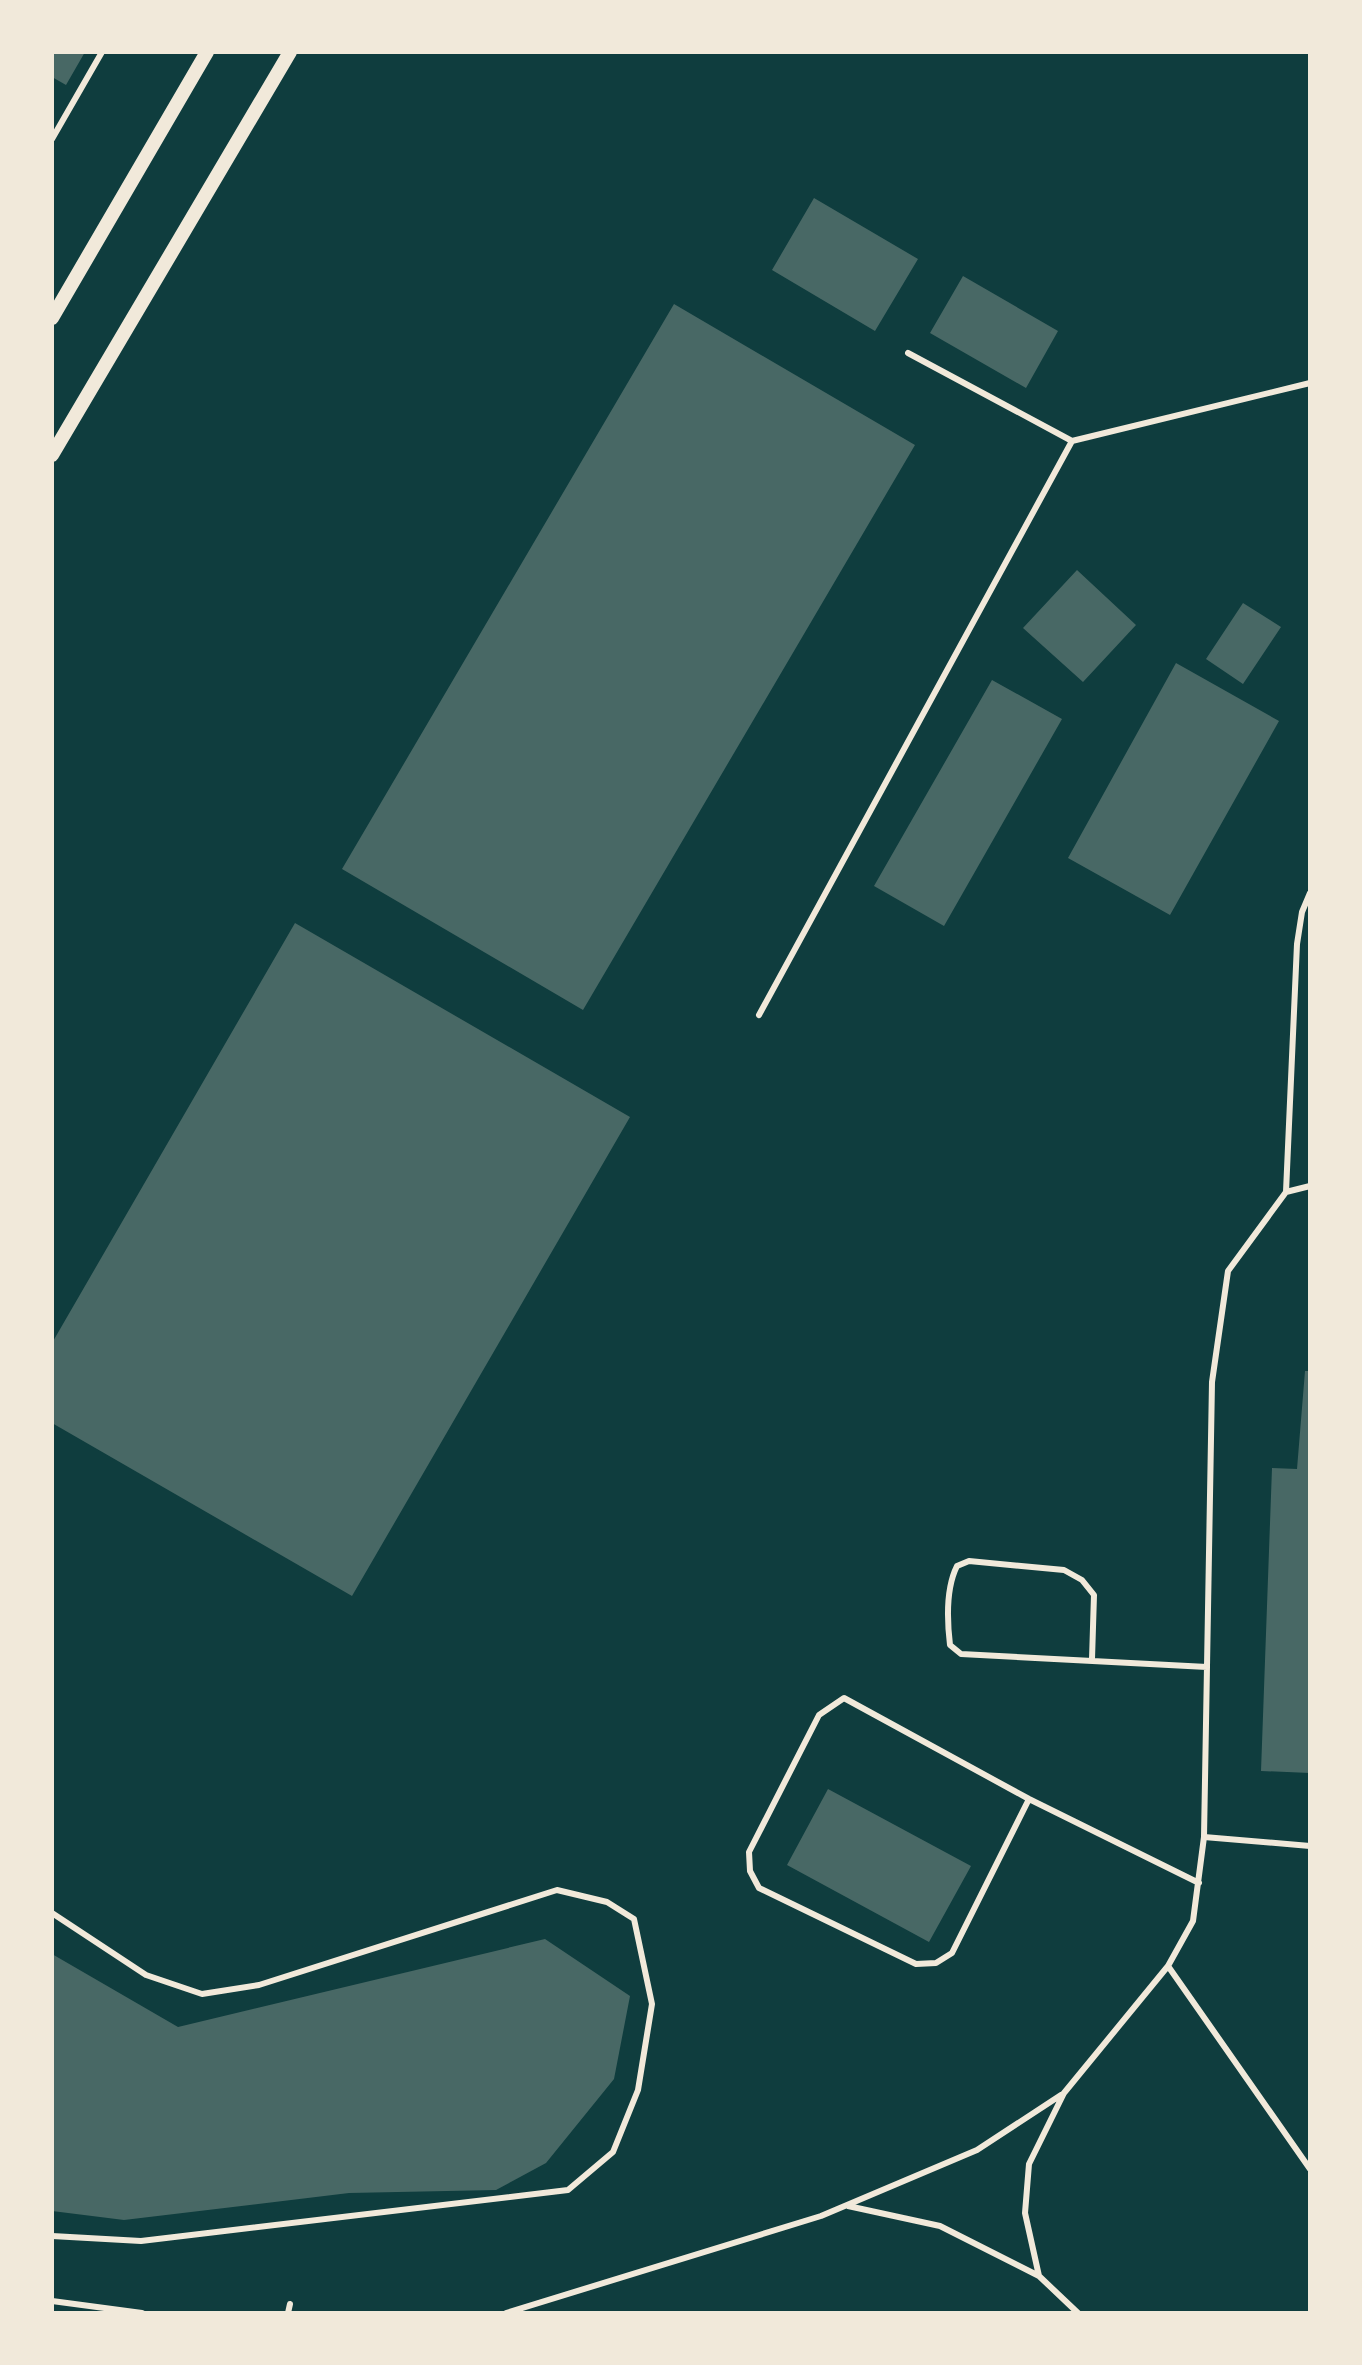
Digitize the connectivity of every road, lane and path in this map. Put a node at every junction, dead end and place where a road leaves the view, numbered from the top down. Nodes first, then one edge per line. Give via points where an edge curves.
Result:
1 (102, 52) edge
2 (207, 52) edge
3 (290, 52) edge
4 (52, 139) edge
5 (52, 318) edge
6 (908, 353) dead end
7 (1310, 383) edge
8 (1072, 441) junction
9 (52, 455) edge
10 (1310, 893) edge
11 (759, 1015) dead end
12 (1310, 1186) edge
13 (1286, 1192) junction
14 (1092, 1659) junction
15 (1207, 1667) junction
16 (1029, 1799) junction
17 (1204, 1837) junction
18 (1310, 1846) edge
19 (1199, 1883) junction
20 (52, 1913) edge
21 (1168, 1966) junction
22 (1064, 2093) junction
23 (1310, 2169) edge
24 (848, 2206) junction
25 (52, 2236) edge
26 (1039, 2276) junction
27 (52, 2301) edge
28 (290, 2304) dead end
29 (142, 2313) edge
30 (288, 2313) edge
31 (506, 2313) edge
32 (1078, 2313) edge

1 - 4 lane
2 - 5 street
3 - 9 street
6 - 8 lane
7 - 8 lane
8 - 11 lane
10 - 13 lane via 1297,944
12 - 13 lane
13 - 15 lane via 1228,1271 1212,1382
14 - 14 lane via 961,1654 950,1645 948,1629 957,1566 969,1561 1064,1570 1082,1580 1094,1595
14 - 15 lane
15 - 17 lane
16 - 16 lane via 952,1953 936,1963 916,1964 759,1888 750,1871 749,1852 819,1715 844,1698
16 - 19 lane
17 - 18 lane
17 - 19 lane
19 - 21 lane via 1193,1921
20 - 25 lane via 146,1975 202,1994 259,1985 557,1890 607,1902 634,1919 652,2004 638,2090 613,2152 568,2190 141,2241
21 - 22 lane
21 - 23 lane
22 - 24 lane via 977,2150
22 - 26 lane via 1029,2164 1025,2213
24 - 26 lane via 940,2226
24 - 31 lane
26 - 32 lane
27 - 29 lane
28 - 30 lane

